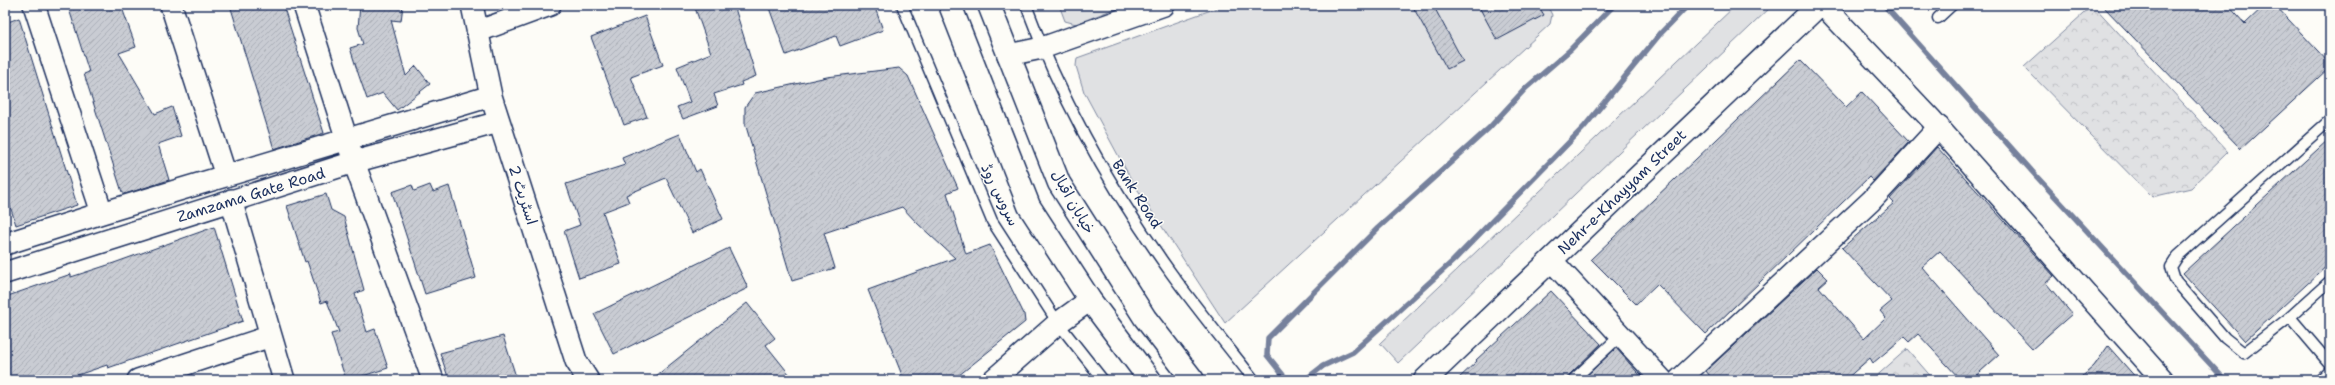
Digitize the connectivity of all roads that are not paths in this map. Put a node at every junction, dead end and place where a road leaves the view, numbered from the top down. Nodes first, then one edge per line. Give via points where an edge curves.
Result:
1 (34, 5) edge
2 (171, 5) edge
3 (304, 5) edge
4 (472, 5) edge
5 (550, 5) edge
6 (902, 5) edge
7 (950, 5) edge
8 (989, 5) edge
9 (1026, 5) edge
10 (1164, 5) edge
11 (1819, 5) edge
12 (1823, 5) edge
13 (1952, 5) edge
14 (1938, 18) dead end
15 (479, 31) junction
16 (1042, 48) junction
17 (1008, 55) junction
18 (491, 96) junction
19 (2330, 120) edge
20 (499, 122) junction
21 (1939, 127) junction
22 (348, 139) junction
23 (284, 158) junction
24 (354, 162) junction
25 (226, 176) junction
26 (291, 182) junction
27 (232, 200) junction
28 (102, 213) junction
29 (49, 230) junction
30 (5, 244) edge
31 (56, 258) junction
32 (1551, 260) junction
33 (5, 273) edge
34 (2330, 281) edge
35 (1090, 300) junction
36 (2290, 317) junction
37 (1058, 323) junction
38 (1621, 335) junction
39 (271, 336) junction
40 (2330, 364) edge
41 (2330, 370) edge
42 (138, 380) edge
43 (284, 380) edge
44 (433, 380) edge
45 (588, 380) edge
46 (993, 380) edge
47 (1103, 380) edge
48 (1150, 380) edge
49 (1193, 380) edge
50 (1254, 380) edge
51 (1425, 380) edge
52 (1573, 380) edge
53 (1662, 380) edge
54 (1679, 380) edge
55 (2163, 380) edge
56 (2320, 380) edge

1 - 28 street
2 - 25 street
3 - 22 street
4 - 15 street, اسٹریٹ 2
5 - 15 street
6 - 37 lane, سروس روڈ via 992,221
7 - 35 main road via 1029,206
8 - 17 main road, خیابان اقبال
9 - 16 lane, Bank Road
10 - 16 street
11 - 32 main road, Nehr-e-Khayyam Street
12 - 21 street
13 - 14 lane
15 - 18 street, اسٹریٹ 2
16 - 17 street
16 - 50 lane, Bank Road via 1098,162 1170,272
17 - 49 main road, خیابان اقبال via 1059,182 1145,318
18 - 20 street, اسٹریٹ 2
18 - 22 street, Zamzama Gate Road
19 - 36 lane via 2178,256 2171,267 2175,280 2226,338 2244,353
20 - 24 street, Zamzama Gate Road
20 - 45 street, اسٹریٹ 2 via 576,361
21 - 54 street via 1871,201
21 - 55 street
22 - 23 street, Zamzama Gate Road
22 - 24 street
23 - 25 street, Zamzama Gate Road
23 - 26 street
24 - 26 street, Zamzama Gate Road
24 - 44 street
25 - 28 street, Zamzama Gate Road
26 - 27 street, Zamzama Gate Road
27 - 31 street, Zamzama Gate Road
27 - 39 street
28 - 29 street, Zamzama Gate Road
29 - 30 street, Zamzama Gate Road
29 - 31 street
31 - 33 street, Zamzama Gate Road
32 - 38 street
32 - 51 main road, Nehr-e-Khayyam Street
34 - 36 lane
35 - 37 street
35 - 48 main road
36 - 40 lane
37 - 46 street
37 - 47 lane, سروس روڈ
38 - 52 lane
38 - 53 street
39 - 42 street
39 - 43 street
41 - 56 lane

